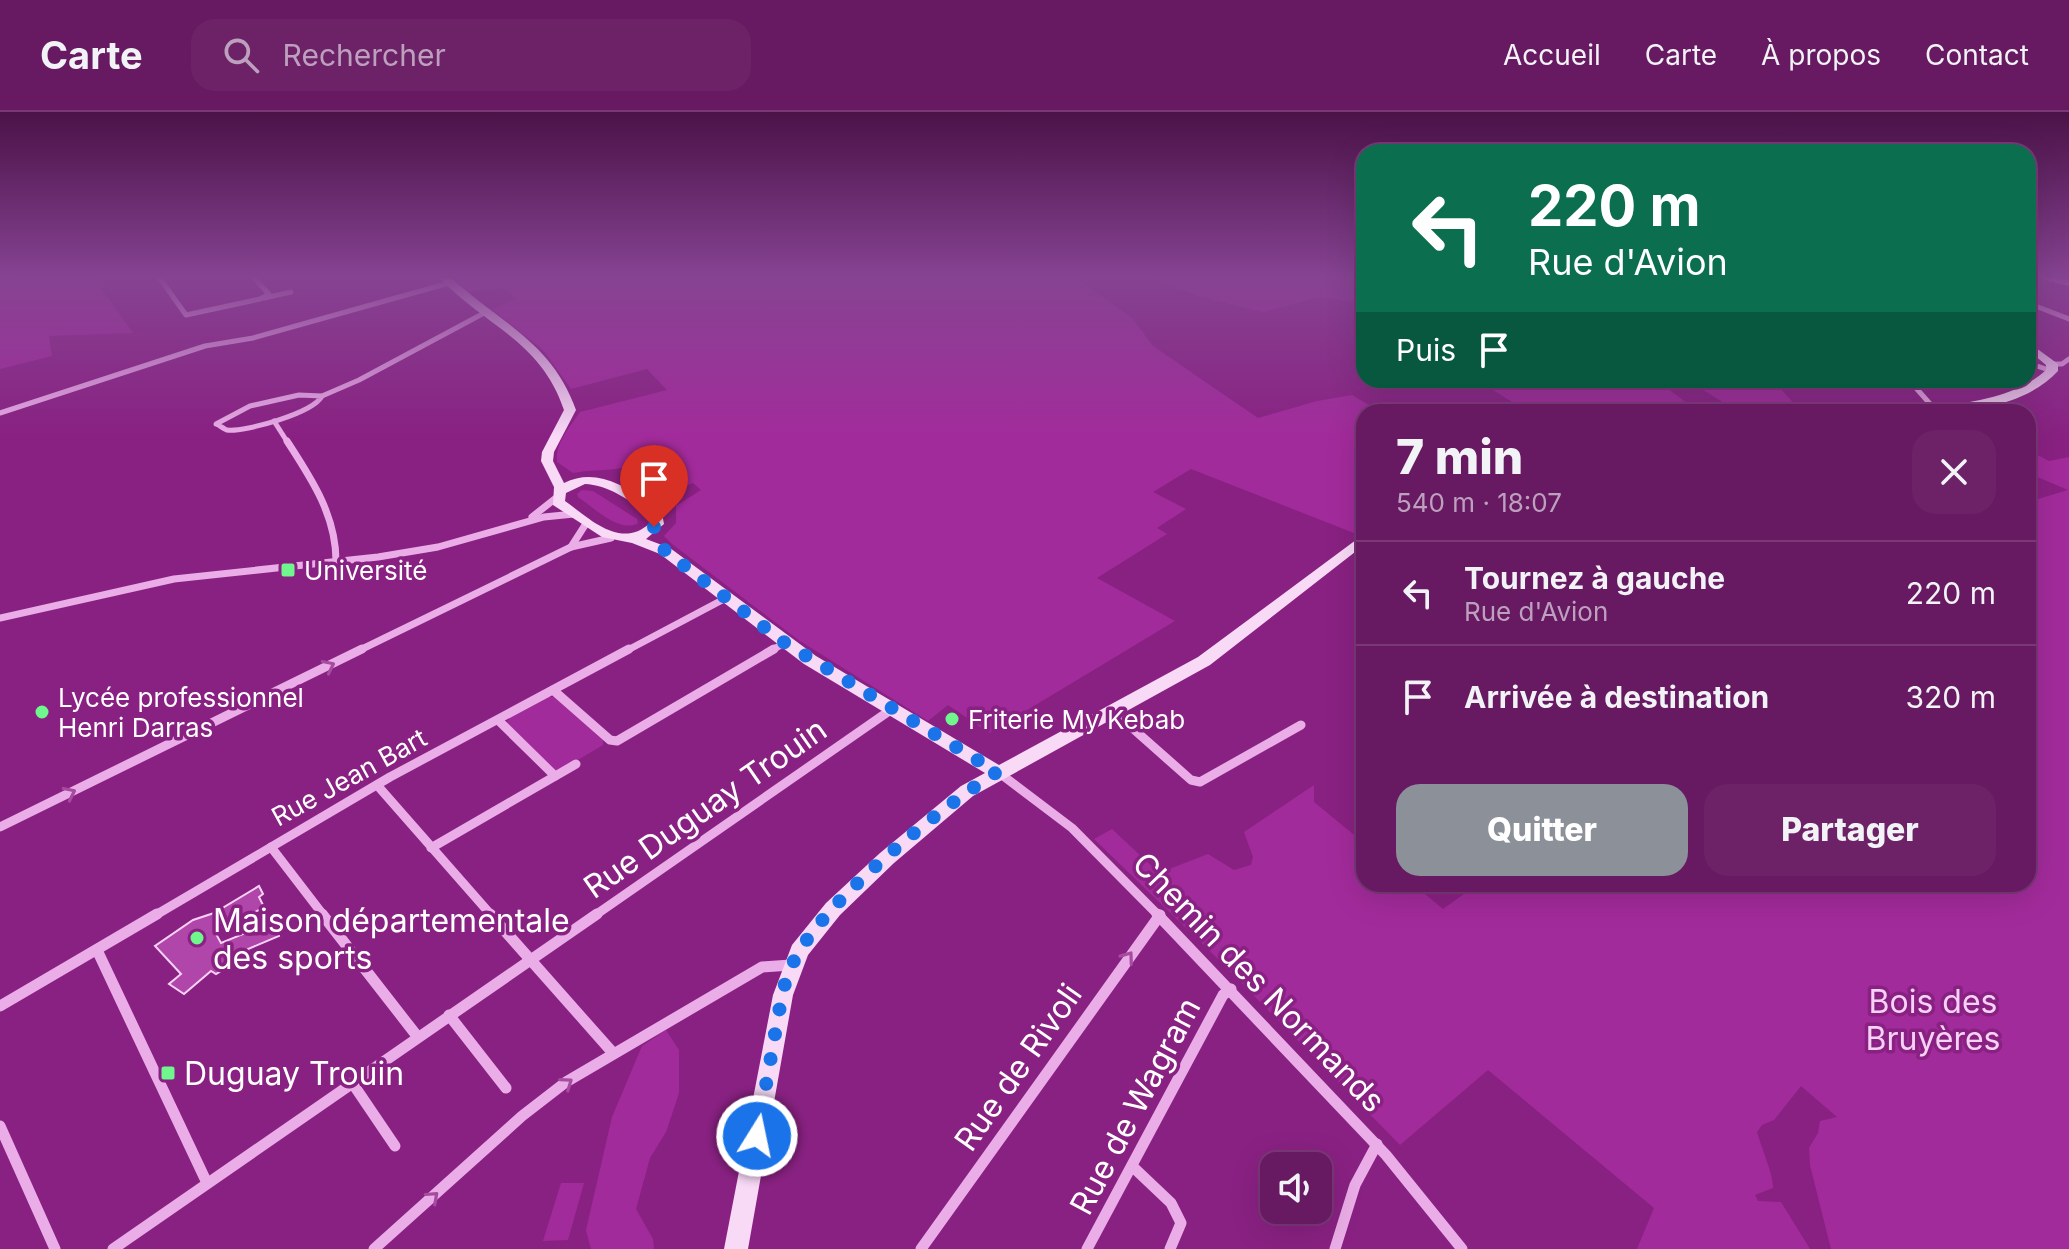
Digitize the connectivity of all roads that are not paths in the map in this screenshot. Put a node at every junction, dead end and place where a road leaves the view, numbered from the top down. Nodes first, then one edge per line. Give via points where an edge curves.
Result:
1 (280, 330) edge
2 (452, 330) edge
3 (512, 330) edge
4 (2036, 353) edge
5 (2069, 359) edge
6 (2036, 365) edge
7 (2052, 368) junction
8 (2066, 376) dead end
9 (2036, 380) edge
10 (1916, 388) edge
11 (2026, 388) edge
12 (322, 396) junction
13 (1930, 404) edge
14 (1967, 404) edge
15 (0, 413) edge
16 (274, 421) junction
17 (552, 468) junction
18 (586, 479) junction
19 (558, 495) junction
20 (581, 518) junction
21 (520, 523) junction
22 (654, 527) junction
23 (611, 538) junction
24 (631, 538) junction
25 (1356, 544) edge
26 (571, 547) junction
27 (665, 551) junction
28 (336, 561) junction
29 (726, 598) junction
30 (0, 618) edge
31 (785, 643) junction
32 (553, 690) junction
33 (892, 709) junction
34 (1117, 710) junction
35 (498, 720) junction
36 (1301, 725) dead end
37 (576, 764) dead end
38 (997, 772) junction
39 (555, 776) junction
40 (377, 785) junction
41 (0, 827) edge
42 (271, 847) junction
43 (431, 848) junction
44 (1160, 915) junction
45 (97, 950) junction
46 (532, 960) junction
47 (791, 965) junction
48 (1231, 989) junction
49 (0, 1006) edge
50 (449, 1015) junction
51 (417, 1036) junction
52 (613, 1053) junction
53 (353, 1084) junction
54 (506, 1088) dead end
55 (0, 1126) edge
56 (1377, 1144) junction
57 (395, 1146) dead end
58 (1132, 1166) junction
59 (207, 1183) junction
60 (55, 1249) edge
61 (113, 1249) edge
62 (374, 1249) edge
63 (736, 1249) edge
64 (921, 1249) edge
65 (1087, 1249) edge
66 (1170, 1249) edge
67 (1335, 1249) edge
68 (1462, 1249) edge

1 - 15 street via 205,346
2 - 12 street
3 - 17 street via 559,382 569,403 569,416 548,452
4 - 7 street
5 - 7 street
6 - 7 street
7 - 8 street
7 - 9 street
10 - 13 street
11 - 14 street
12 - 16 street via 310,409
12 - 16 street via 301,394 233,412 216,424 227,430
16 - 28 street via 323,502 335,537
17 - 18 street
17 - 19 street
18 - 19 street
18 - 22 street via 604,480 654,511
19 - 20 street
19 - 21 street
20 - 21 street via 552,515
20 - 23 street
20 - 26 street
21 - 28 street via 438,547
22 - 24 street
22 - 27 street
23 - 24 street
23 - 26 street
24 - 27 street
25 - 34 street via 1204,661
41 -> 26 street
27 - 29 street
28 - 30 street via 174,579
29 - 31 street
29 - 32 street, Rue Jean Bart
31 - 32 street via 617,741
31 - 33 street
32 - 35 street, Rue Jean Bart
33 - 38 street
33 - 46 street, Rue Duguay Trouin
34 - 36 street via 1191,780 1200,782
34 - 38 street
35 - 39 street
35 - 40 street, Rue Jean Bart
37 - 39 street
38 - 44 street, Chemin des Normands via 1072,828
38 - 47 street via 887,858 833,909
39 - 43 street
40 - 42 street, Rue Jean Bart
40 - 43 street
42 - 45 street, Rue Jean Bart
42 - 51 street
43 - 46 street
44 - 48 street, Chemin des Normands
64 -> 44 street, Rue de Rivoli
45 - 49 street, Rue Jean Bart
45 - 59 street
46 - 50 street, Rue Duguay Trouin
46 - 52 street
47 - 52 street via 762,967
47 - 63 street
48 - 56 street, Chemin des Normands
48 - 58 street, Rue de Wagram via 1223,995
50 - 51 street, Rue Duguay Trouin
50 - 54 street
51 - 53 street, Rue Duguay Trouin
62 -> 52 street via 522,1116
53 - 57 street
53 - 59 street, Rue Duguay Trouin
55 - 60 street
56 - 67 street via 1355,1185
56 - 68 street, Chemin des Normands
58 - 65 street, Rue de Wagram
58 - 66 street via 1171,1203 1181,1223
59 - 61 street, Rue Duguay Trouin

